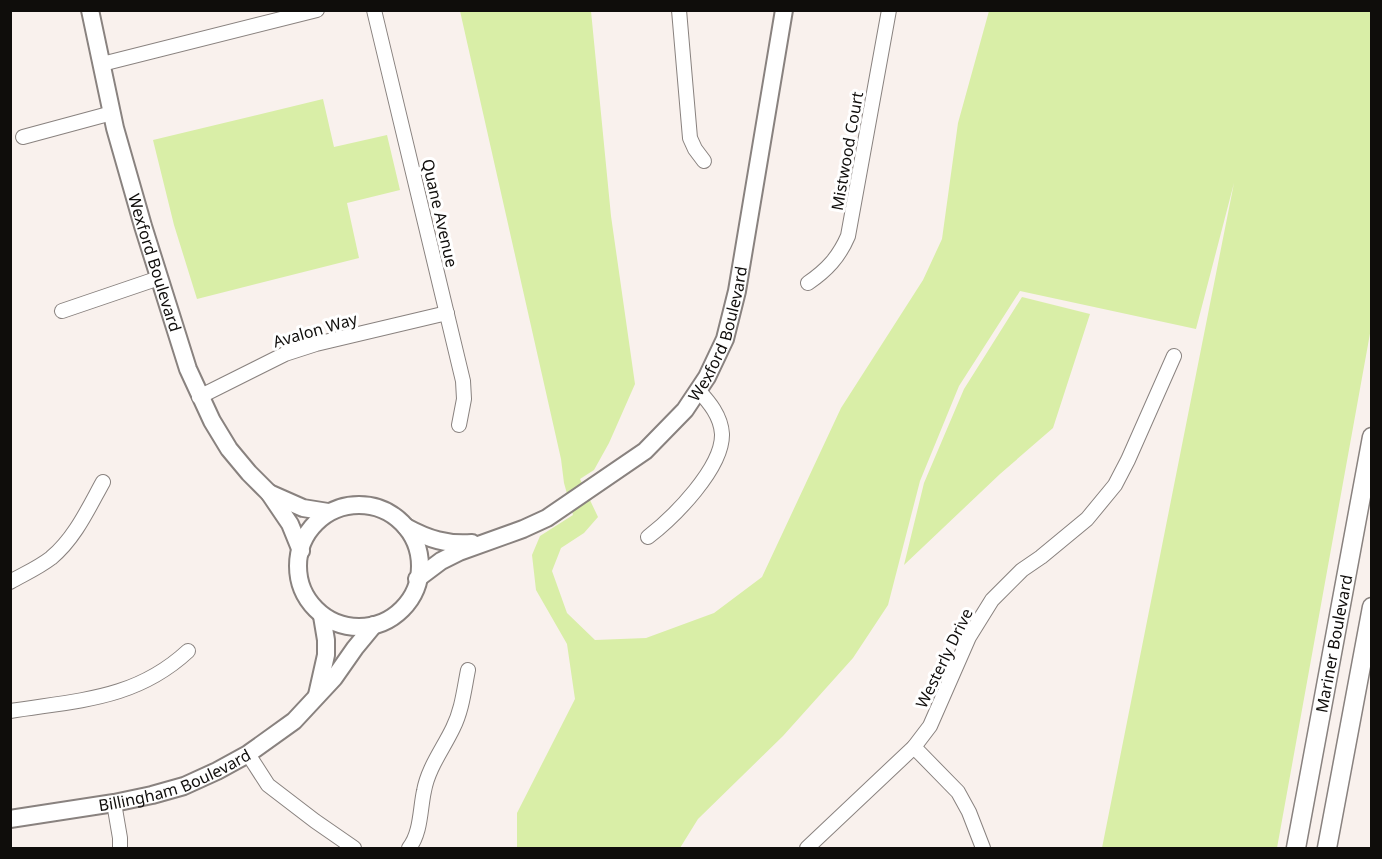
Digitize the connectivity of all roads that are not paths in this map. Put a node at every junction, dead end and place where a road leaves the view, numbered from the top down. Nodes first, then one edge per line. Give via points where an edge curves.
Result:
1 (90, 10) edge
2 (317, 10) edge
3 (374, 10) edge
4 (679, 10) edge
5 (783, 10) edge
6 (889, 10) edge
7 (102, 64) junction
8 (112, 113) junction
9 (22, 137) dead end
10 (704, 161) dead end
11 (159, 278) junction
12 (808, 283) dead end
13 (62, 311) dead end
14 (447, 313) junction
15 (1174, 356) dead end
16 (698, 390) junction
17 (199, 397) junction
18 (459, 425) dead end
19 (1371, 437) edge
20 (103, 482) dead end
21 (268, 493) junction
22 (328, 512) junction
23 (406, 527) junction
24 (648, 537) dead end
25 (482, 542) junction
26 (301, 551) junction
27 (417, 579) junction
28 (10, 582) edge
29 (1371, 607) edge
30 (322, 616) junction
31 (374, 625) junction
32 (188, 651) dead end
33 (468, 670) dead end
34 (317, 696) junction
35 (10, 711) edge
36 (914, 747) junction
37 (248, 754) junction
38 (114, 803) junction
39 (10, 819) edge
40 (120, 849) edge
41 (354, 849) edge
42 (409, 849) edge
43 (807, 849) edge
44 (983, 849) edge
45 (1296, 849) edge
46 (1327, 849) edge

1 - 7 street, Wexford Boulevard
2 - 7 street
3 - 14 street, Quane Avenue
4 - 10 street via 690,138
5 - 16 street, Wexford Boulevard via 737,291 725,339
6 - 12 street, Mistwood Court via 848,236 832,264
7 - 8 street, Wexford Boulevard
8 - 9 street
8 - 11 street, Wexford Boulevard
11 - 13 street
11 - 17 street, Wexford Boulevard
14 - 17 street, Avalon Way via 305,347
14 - 18 street, Quane Avenue via 463,381
15 - 36 street, Westerly Drive via 1114,485 1087,519 1022,570 992,600 965,645 930,726
16 - 24 street via 712,405 718,419 722,432 720,448 684,506
16 - 25 street, Wexford Boulevard via 685,410 645,451 547,518
17 - 21 street, Wexford Boulevard via 229,449
19 - 45 main road, Mariner Boulevard
20 - 28 street via 65,544 43,563
21 - 22 street, Wexford Boulevard via 303,508
21 - 26 street, Wexford Boulevard via 290,524
22 - 23 street via 351,504 375,506
22 - 26 street via 311,528
23 - 25 street, Wexford Boulevard via 437,541
23 - 27 street via 418,553
25 - 27 street, Wexford Boulevard via 441,561
26 - 30 street via 302,586
27 - 31 street via 405,604
29 - 46 main road, Mariner Boulevard
30 - 31 street via 347,626
30 - 34 street via 326,655
31 - 34 street, Billingham Boulevard
32 - 35 street via 171,667 132,688
33 - 42 street via 461,707 424,788 417,830
34 - 37 street, Billingham Boulevard via 294,720
36 - 43 street, Westerly Drive
36 - 44 street via 958,792
37 - 38 street, Billingham Boulevard via 184,786
37 - 41 street via 268,785
38 - 39 street, Billingham Boulevard
38 - 40 street

